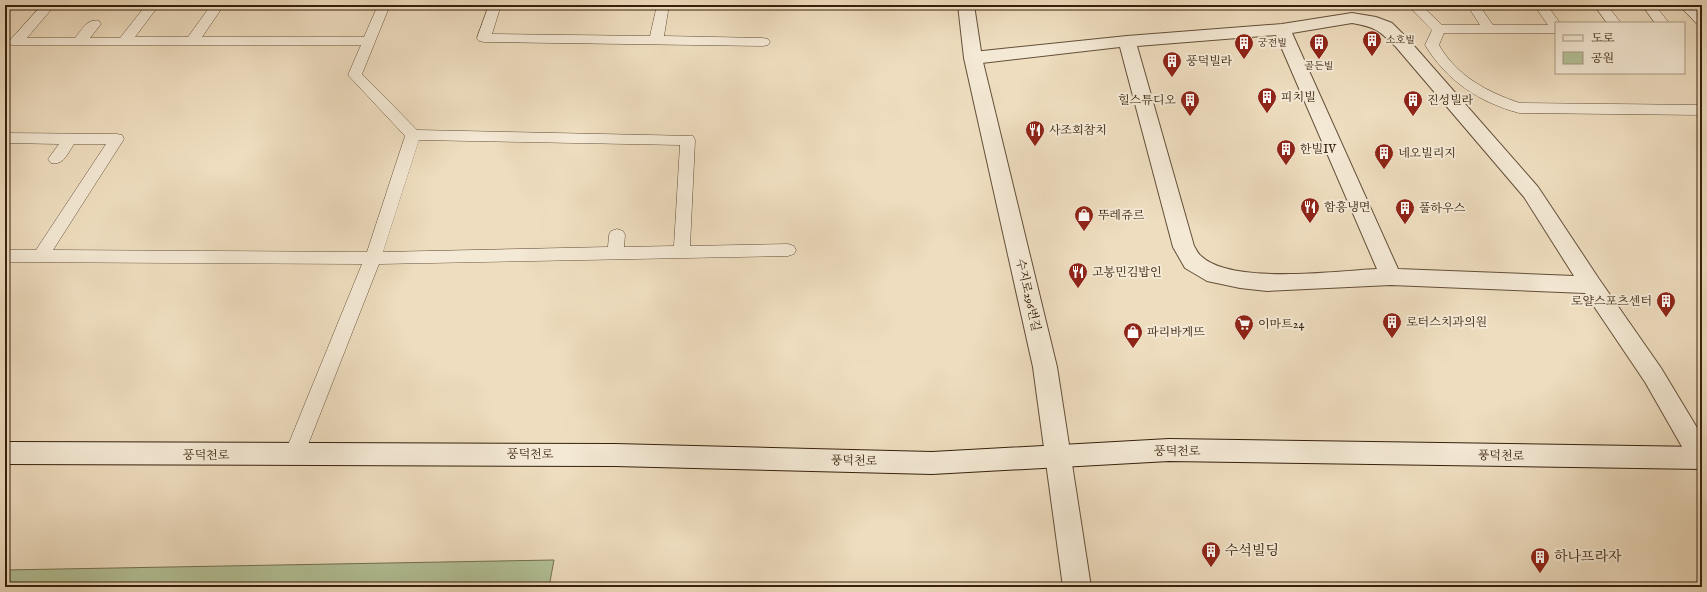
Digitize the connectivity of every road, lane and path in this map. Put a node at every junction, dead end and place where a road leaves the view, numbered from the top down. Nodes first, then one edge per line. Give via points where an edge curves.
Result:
1 (49, 5) edge
2 (153, 5) edge
3 (218, 5) edge
4 (384, 5) edge
5 (495, 5) edge
6 (663, 5) edge
7 (966, 5) edge
8 (1414, 5) edge
9 (1473, 5) edge
10 (1540, 5) edge
11 (1600, 5) edge
12 (1648, 5) edge
13 (1684, 5) edge
14 (1702, 21) edge
15 (1613, 22) edge
16 (1661, 22) edge
17 (94, 24) dead end
18 (1555, 27) edge
19 (1555, 28) edge
20 (1282, 29) junction
21 (1439, 29) junction
22 (1490, 30) junction
23 (656, 41) junction
24 (1127, 41) junction
25 (79, 42) junction
26 (124, 42) junction
27 (192, 42) junction
28 (368, 42) junction
29 (763, 42) dead end
30 (973, 58) junction
31 (1702, 110) edge
32 (413, 135) junction
33 (5, 138) edge
34 (70, 139) junction
35 (56, 159) dead end
36 (617, 235) dead end
37 (788, 250) dead end
38 (682, 251) junction
39 (616, 252) junction
40 (5, 256) edge
41 (41, 256) junction
42 (373, 258) junction
43 (1391, 277) junction
44 (1591, 285) junction
45 (5, 453) edge
46 (294, 455) junction
47 (1059, 457) junction
48 (1702, 458) edge
49 (1077, 587) edge

1 - 25 lane via 16,42
2 - 26 lane
3 - 27 lane
4 - 28 lane
5 - 23 lane via 484,38
6 - 23 lane
7 - 30 street, 수지로296번길
8 - 21 lane
9 - 22 lane
10 - 18 lane
11 - 15 lane
12 - 16 lane
13 - 14 lane
17 - 25 lane
19 - 22 lane
20 - 24 street
20 - 43 street
20 - 44 street via 1352,18 1386,27 1531,192
21 - 22 lane
21 - 31 lane via 1432,45 1442,60 1467,85 1493,100 1518,108
23 - 29 lane
24 - 30 street
24 - 43 street via 1184,247 1193,262 1215,275 1267,283
25 - 26 lane
26 - 27 lane
27 - 28 lane
28 - 32 lane via 355,75
30 - 47 street, 수지로296번길 via 1045,367
32 - 38 lane via 688,140
32 - 42 lane
33 - 34 lane
34 - 35 lane
34 - 41 lane via 118,139
36 - 39 lane
37 - 38 lane
38 - 39 lane
39 - 42 lane
40 - 41 lane
41 - 42 lane
42 - 46 lane
43 - 44 street
44 - 48 street via 1653,375
45 - 46 street, 풍덕천로
46 - 47 street, 풍덕천로 via 614,454 932,463
47 - 48 street, 풍덕천로 via 1169,450
47 - 49 street, 수지로296번길

